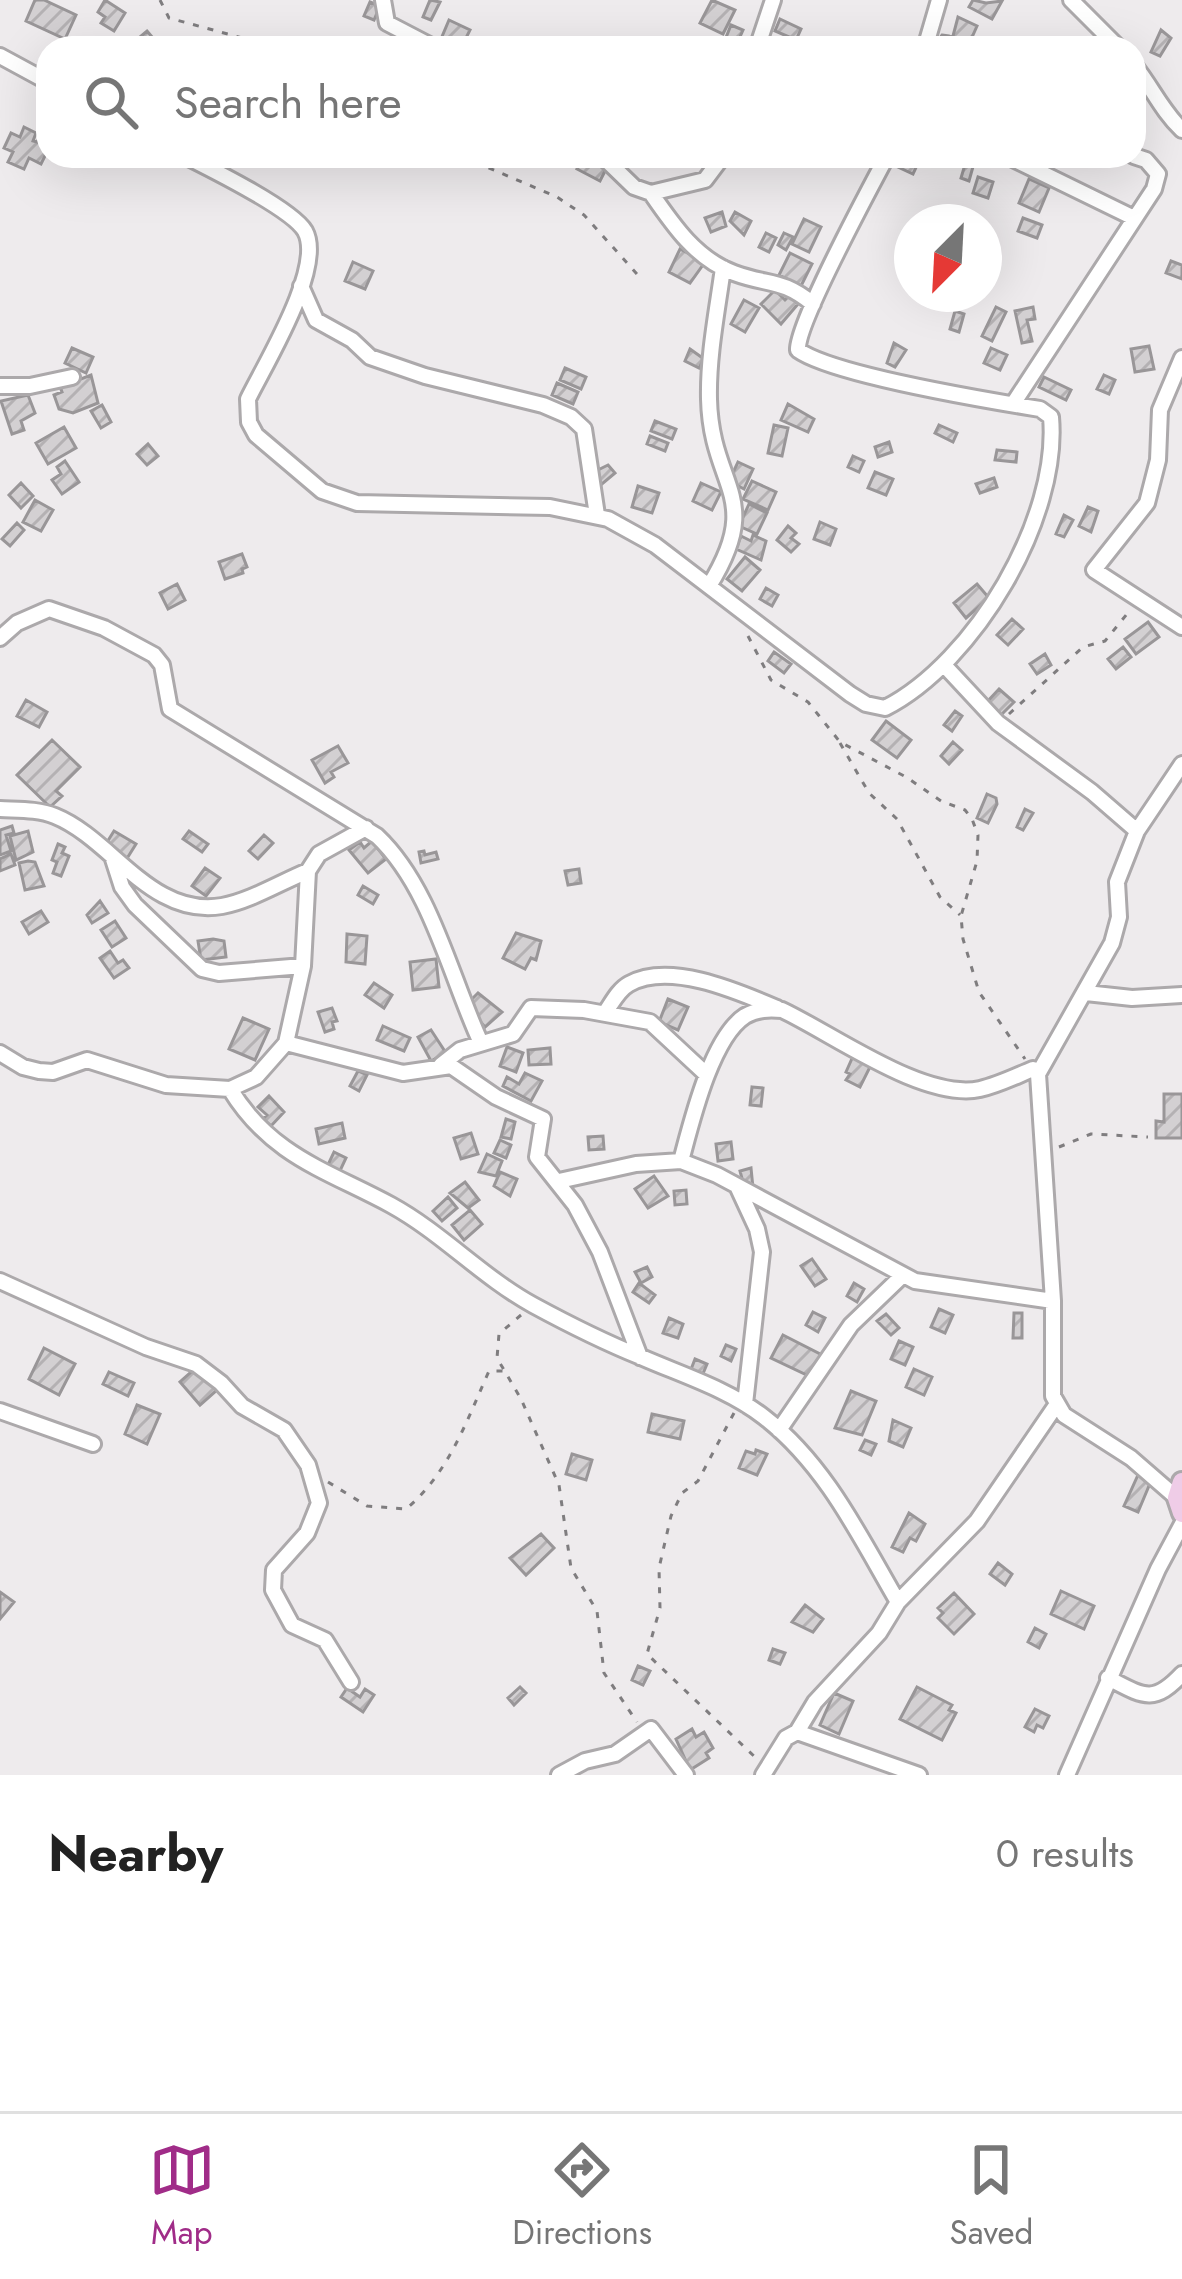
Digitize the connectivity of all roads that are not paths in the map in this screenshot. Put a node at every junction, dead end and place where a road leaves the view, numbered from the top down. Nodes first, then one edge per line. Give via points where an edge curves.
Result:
1 (383, 0) edge
2 (772, 0) edge
3 (939, 0) edge
4 (1072, 0) edge
5 (409, 36) edge
6 (761, 36) edge
7 (930, 36) edge
8 (1107, 36) edge
9 (0, 56) edge
10 (36, 76) edge
11 (1146, 80) edge
12 (1182, 130) edge
13 (1146, 160) edge
14 (205, 168) edge
15 (614, 168) edge
16 (714, 168) edge
17 (880, 168) edge
18 (1032, 168) edge
19 (651, 194) junction
20 (1134, 218) junction
21 (723, 268) junction
22 (301, 286) junction
23 (813, 304) junction
24 (1182, 358) edge
25 (72, 377) dead end
26 (0, 386) edge
27 (1013, 404) junction
28 (597, 515) junction
29 (709, 586) junction
30 (1182, 627) edge
31 (0, 638) edge
32 (944, 664) junction
33 (1182, 764) edge
34 (0, 809) edge
35 (366, 828) junction
36 (1137, 831) junction
37 (113, 859) junction
38 (308, 871) junction
39 (302, 966) junction
40 (1086, 993) junction
41 (1182, 995) edge
42 (782, 1010) junction
43 (604, 1013) junction
44 (286, 1042) junction
45 (481, 1043) junction
46 (0, 1053) edge
47 (441, 1065) junction
48 (1033, 1069) road end
49 (707, 1075) junction
50 (230, 1089) junction
51 (681, 1161) junction
52 (559, 1181) junction
53 (738, 1188) junction
54 (903, 1275) junction
55 (0, 1281) edge
56 (1053, 1301) junction
57 (640, 1357) junction
58 (742, 1403) junction
59 (1057, 1404) junction
60 (0, 1412) edge
61 (779, 1430) junction
62 (92, 1444) dead end
63 (1180, 1497) edge
64 (1182, 1524) edge
65 (898, 1602) junction
66 (1182, 1674) edge
67 (1108, 1678) junction
68 (351, 1682) dead end
69 (797, 1732) junction
70 (765, 1772) edge
71 (559, 1775) edge
72 (686, 1775) edge
73 (919, 1775) edge
74 (1067, 1775) edge

1 - 5 street via 392,28
2 - 6 street
3 - 7 street
4 - 8 street
9 - 10 street
11 - 12 street
13 - 20 street via 1158,174
14 - 22 street via 303,227 309,245
15 - 19 street
16 - 19 street via 705,180
17 - 23 street
18 - 20 street
19 - 21 street via 685,240
20 - 27 street
21 - 23 street via 787,285
21 - 29 street via 709,400 714,448 737,517 728,556
22 - 28 street via 316,320 370,357 578,422
22 - 28 street via 247,412 264,443 322,491 357,503
23 - 27 street via 796,342 803,354
24 - 30 street via 1160,410 1147,503 1094,570
25 - 26 street
27 - 32 street via 1052,417 1048,479 998,594
28 - 29 street
29 - 32 street via 866,704 891,705
31 - 35 street via 49,608 140,644 162,665 170,709
32 - 36 street via 998,723
33 - 36 street
34 - 37 street via 54,816
35 - 38 street via 319,854
35 - 45 street via 417,889
36 - 40 street via 1117,882 1117,930
37 - 38 street via 172,898 205,906
37 - 39 street via 135,905 205,971
38 - 39 street
39 - 44 street
40 - 41 street
40 - 56 street via 1038,1074
42 - 43 street via 723,986 657,977 630,983
42 - 48 street via 896,1072 946,1086 980,1089
42 - 49 street via 742,1018
43 - 45 street via 531,1008 513,1034
43 - 49 street via 660,1028
44 - 47 street via 403,1073
44 - 50 street via 256,1077
45 - 47 street
46 - 50 street via 39,1071 87,1060 166,1085
47 - 52 street via 543,1119 537,1157
49 - 51 street
50 - 57 street via 285,1150 421,1223 527,1301
51 - 52 street
51 - 53 street
52 - 57 street via 600,1252
53 - 54 street
53 - 58 street via 762,1252
54 - 56 street
54 - 61 street via 851,1325
55 - 68 street via 206,1370 242,1406 284,1430 308,1465 319,1512 274,1570 273,1590 292,1625 322,1637
56 - 59 street
57 - 58 street
58 - 61 street
59 - 63 street
59 - 65 street via 977,1521
60 - 62 street
61 - 65 street via 826,1482
64 - 67 street
65 - 69 street
66 - 67 street via 1154,1696
67 - 74 street
69 - 70 street
69 - 73 street
71 - 72 street via 651,1730

